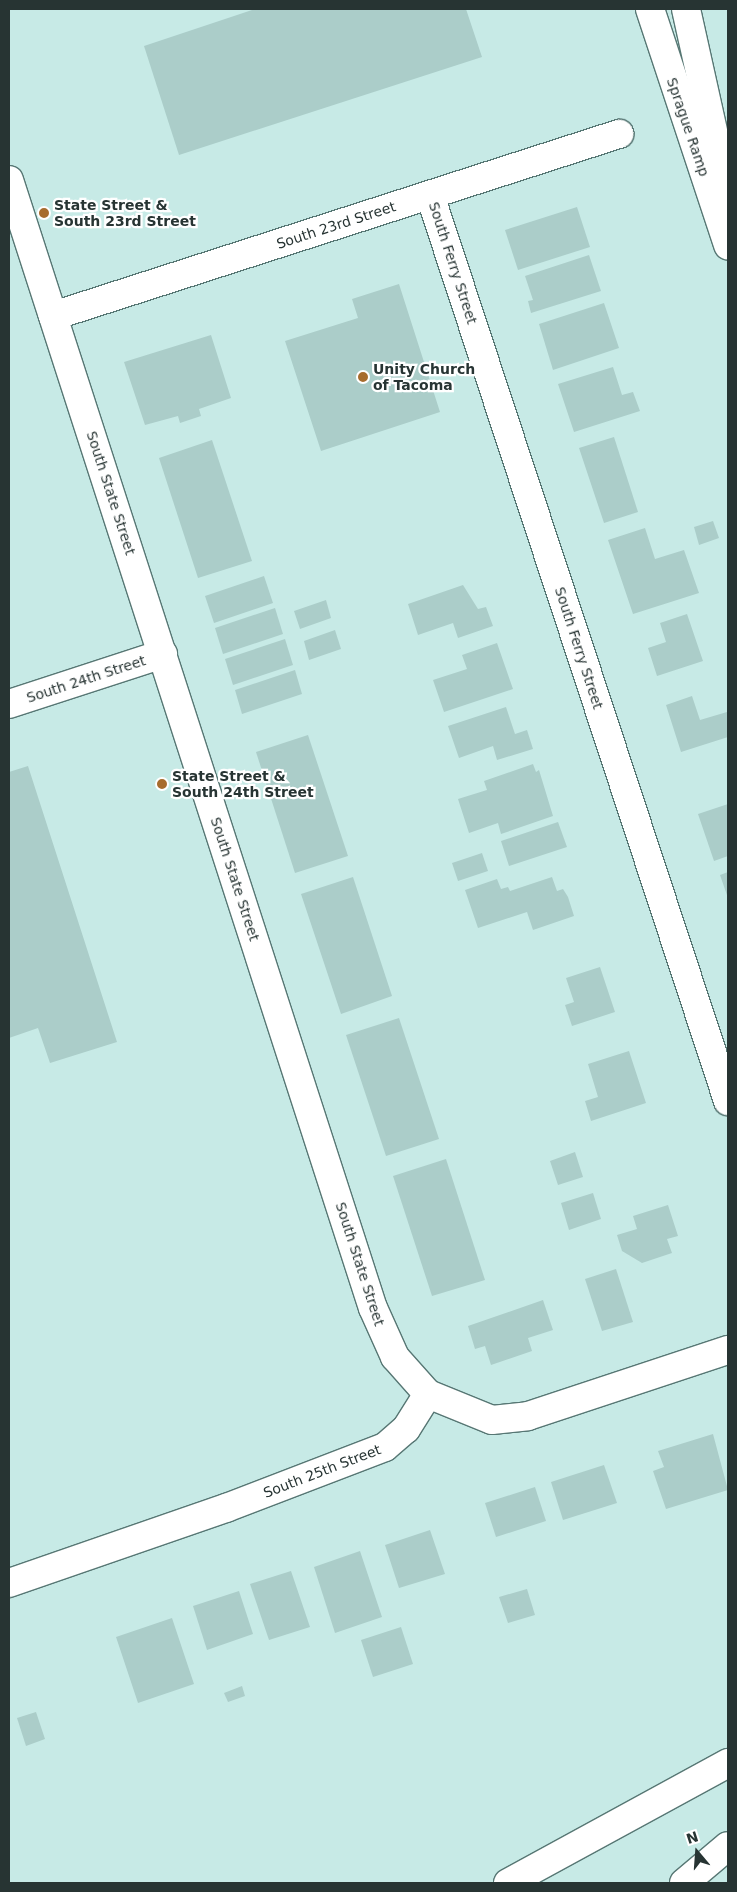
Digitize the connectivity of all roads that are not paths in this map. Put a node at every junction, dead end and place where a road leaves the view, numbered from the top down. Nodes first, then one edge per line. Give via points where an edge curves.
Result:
1 (650, 9) edge
2 (686, 9) edge
3 (620, 134) dead end
4 (9, 180) edge
5 (430, 195) junction
6 (728, 198) edge
7 (728, 245) edge
8 (53, 316) junction
9 (163, 654) junction
10 (9, 704) edge
11 (728, 1101) edge
12 (728, 1350) edge
13 (428, 1394) junction
14 (9, 1583) edge
15 (728, 1762) edge
16 (728, 1846) edge
17 (508, 1883) edge
18 (684, 1883) edge

1 - 7 main road, Sprague Ramp
2 - 6 main road, Sprague Ramp
3 - 5 main road, South 23rd Street
4 - 8 main road, South State Street
5 - 8 main road, South 23rd Street
5 - 11 main road, South Ferry Street
8 - 9 main road, South State Street
9 - 10 main road, South 24th Street
9 - 13 main road, South State Street via 373,1308 395,1357
12 - 13 main road via 509,1419 469,1413
13 - 14 main road, South 25th Street via 397,1439 369,1454
15 - 17 main road
16 - 18 main road

